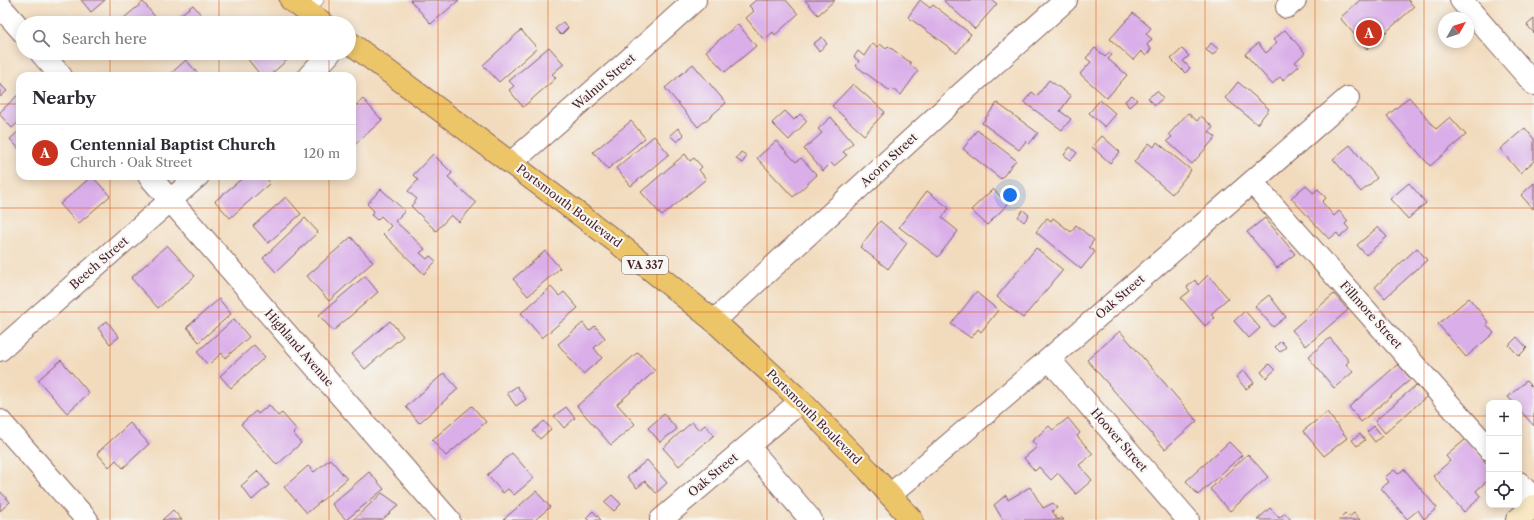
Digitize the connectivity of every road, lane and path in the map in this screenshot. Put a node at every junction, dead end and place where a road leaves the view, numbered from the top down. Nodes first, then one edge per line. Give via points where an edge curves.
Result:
1 (291, 0) edge
2 (695, 0) edge
3 (1066, 0) edge
4 (1461, 0) edge
5 (0, 6) edge
6 (316, 12) edge
7 (16, 24) edge
8 (356, 47) edge
9 (47, 60) edge
10 (324, 60) edge
11 (58, 72) edge
12 (313, 72) edge
13 (1534, 84) edge
14 (1348, 98) dead end
15 (512, 162) junction
16 (152, 180) edge
17 (193, 180) edge
18 (1252, 182) junction
19 (170, 200) junction
20 (714, 321) junction
21 (0, 350) edge
22 (1049, 359) junction
23 (801, 401) junction
24 (0, 421) edge
25 (748, 446) junction
26 (1486, 446) edge
27 (1522, 485) edge
28 (890, 495) junction
29 (1534, 499) edge
30 (1534, 506) edge
31 (86, 520) edge
32 (449, 520) edge
33 (661, 520) edge
34 (811, 520) edge
35 (912, 520) edge
36 (1188, 520) edge
37 (1517, 520) edge

1 - 6 main road
2 - 15 street, Walnut Street
3 - 20 street, Acorn Street
4 - 13 street
5 - 7 street
8 - 15 main road, Portsmouth Boulevard / VA 337
9 - 11 street
10 - 12 street
14 - 18 street, Oak Street
15 - 20 main road, Portsmouth Boulevard / VA 337
16 - 19 street, Highland Avenue
17 - 19 street, Beech Street
18 - 22 street, Oak Street
18 - 26 street, Fillmore Street
19 - 21 street, Beech Street
19 - 32 street, Highland Avenue
20 - 23 main road, Portsmouth Boulevard / VA 337
22 - 28 street, Oak Street
22 - 36 street, Hoover Street
23 - 25 street, Oak Street
23 - 28 main road, Portsmouth Boulevard / VA 337
24 - 31 street
25 - 33 street, Oak Street
25 - 34 street
27 - 29 street
28 - 35 main road, Portsmouth Boulevard / VA 337
30 - 37 main road

